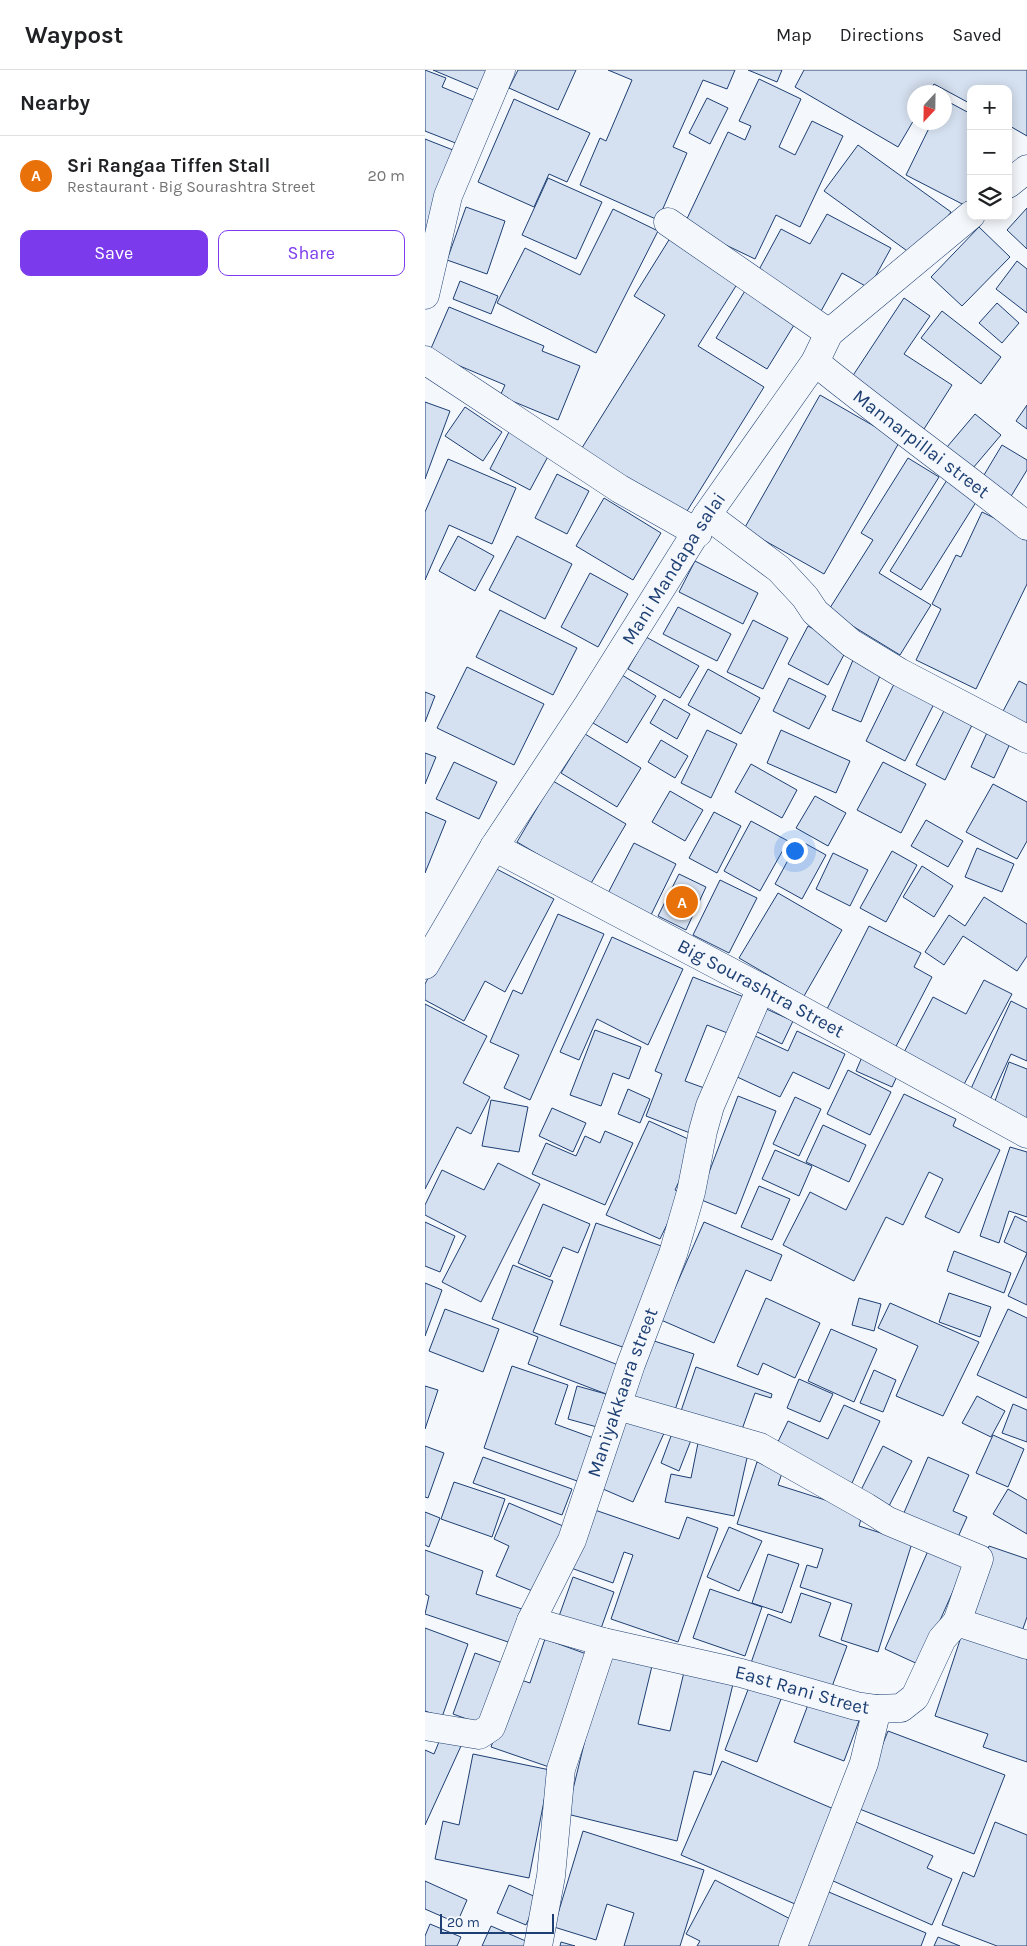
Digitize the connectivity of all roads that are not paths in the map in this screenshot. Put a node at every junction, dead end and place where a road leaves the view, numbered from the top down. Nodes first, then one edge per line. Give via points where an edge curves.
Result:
1 (501, 70) edge
2 (1027, 169) edge
3 (1012, 181) edge
4 (967, 218) edge
5 (668, 222) dead end
6 (425, 295) edge
7 (829, 333) junction
8 (425, 360) edge
9 (815, 362) junction
10 (703, 524) junction
11 (1027, 526) edge
12 (1027, 739) edge
13 (494, 847) junction
14 (425, 966) edge
15 (761, 988) junction
16 (1027, 1134) edge
17 (618, 1406) junction
18 (531, 1621) junction
19 (957, 1622) junction
20 (603, 1642) junction
21 (1027, 1645) edge
22 (877, 1709) junction
23 (425, 1726) edge
24 (538, 1946) edge
25 (793, 1946) edge

1 - 6 street via 448,196
2 - 3 street
4 - 7 street, Mani Mandapa salai
5 - 7 street
7 - 9 street, Mani Mandapa salai
8 - 10 street via 619,489
9 - 10 street, Mani Mandapa salai
9 - 11 street, Mannarpillai street
10 - 12 street via 779,569 815,612 851,643
10 - 13 street, Mani Mandapa salai
13 - 14 street, Mani Mandapa salai
13 - 15 street, Big Sourashtra Street
15 - 16 street, Big Sourashtra Street
15 - 17 street, Maniyakkaara street via 710,1106 676,1246
17 - 18 street, Maniyakkaara street via 573,1540
17 - 19 street via 760,1446 888,1522 979,1559
18 - 20 street, East Rani Street
18 - 23 street, Maniyakkaara street via 491,1727 479,1736
19 - 21 street
19 - 22 street, East Rani Street via 942,1639 915,1697 901,1708
20 - 22 street, East Rani Street via 741,1673
20 - 24 street via 561,1769 551,1876
22 - 25 street via 864,1763

